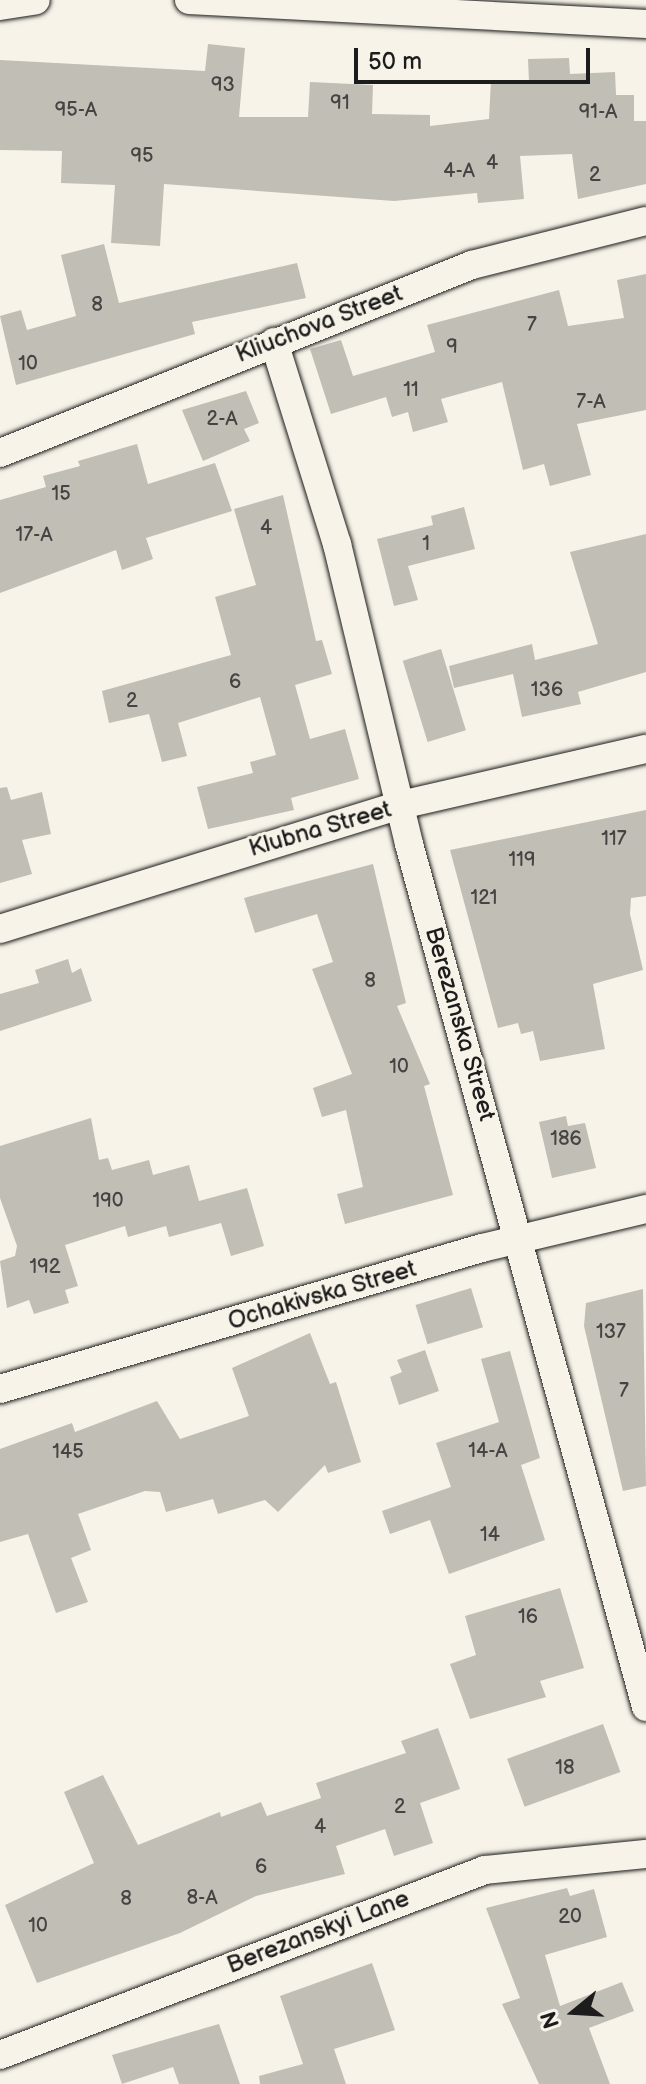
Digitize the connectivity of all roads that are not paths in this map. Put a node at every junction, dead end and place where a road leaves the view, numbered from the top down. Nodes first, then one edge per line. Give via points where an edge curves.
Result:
1 (36, 0) edge
2 (189, 0) edge
3 (0, 6) edge
4 (646, 24) edge
5 (646, 221) edge
6 (274, 342) junction
7 (0, 453) edge
8 (646, 749) edge
9 (405, 804) junction
10 (0, 929) edge
11 (646, 1209) edge
12 (522, 1239) junction
13 (0, 1389) edge
14 (646, 1707) edge
15 (646, 1854) edge
16 (0, 2055) edge

1 - 3 street
2 - 4 street
5 - 6 street, Kliuchova Street via 474,264
6 - 7 street, Kliuchova Street
6 - 9 street, Berezanska Street
8 - 9 street, Klubna Street
9 - 10 street, Klubna Street
9 - 12 street, Berezanska Street via 409,844
11 - 12 street, Ochakivska Street
12 - 13 street, Ochakivska Street
12 - 14 street, Berezanska Street
15 - 16 street, Berezanskyi Lane via 485,1870

